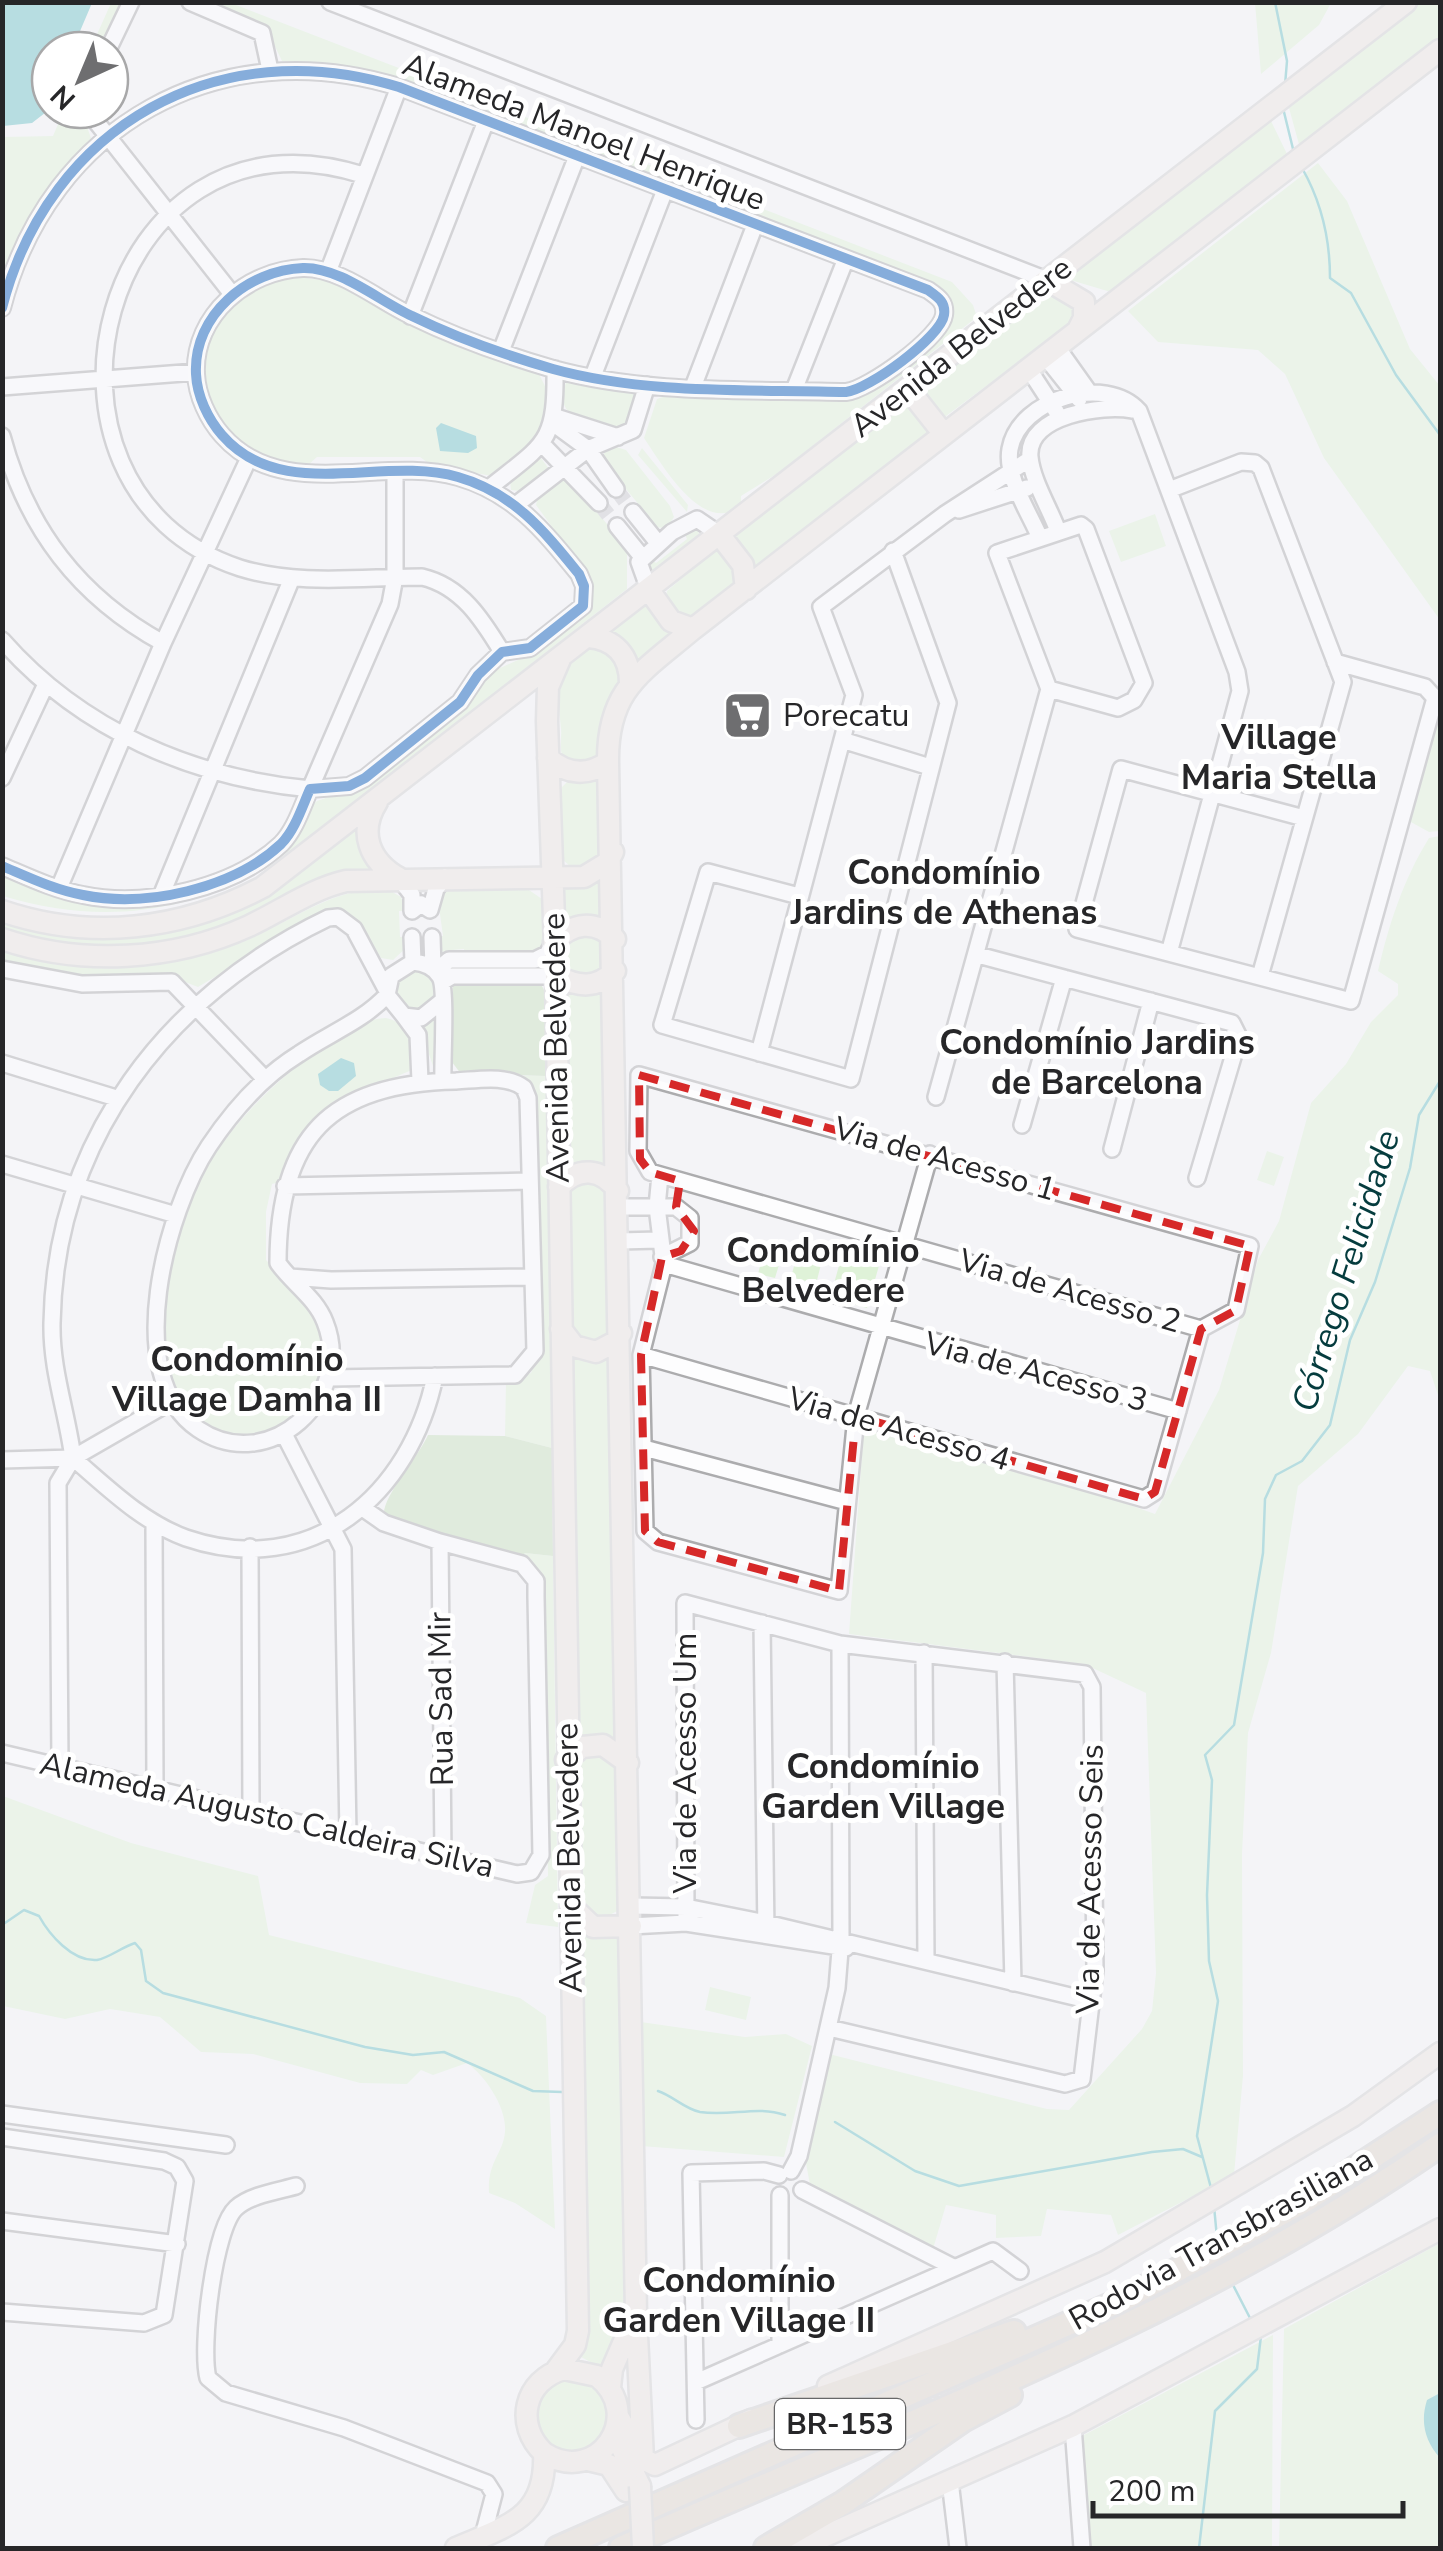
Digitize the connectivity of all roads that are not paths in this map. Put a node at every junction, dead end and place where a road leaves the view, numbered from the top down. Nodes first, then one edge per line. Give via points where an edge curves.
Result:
1 (130, 2) edge
2 (190, 2) edge
3 (330, 2) edge
4 (1406, 2) edge
5 (117, 30) edge
6 (1440, 50) edge
7 (270, 70) junction
8 (398, 87) junction
9 (486, 121) junction
10 (101, 130) edge
11 (107, 138) junction
12 (577, 156) junction
13 (363, 176) junction
14 (665, 190) junction
15 (167, 213) junction
16 (755, 224) junction
17 (846, 260) junction
18 (997, 262) junction
19 (328, 272) junction
20 (1046, 280) junction
21 (232, 294) junction
22 (1020, 301) junction
23 (2, 308) edge
24 (410, 316) junction
25 (1077, 332) junction
26 (500, 351) junction
27 (1043, 357) junction
28 (556, 370) junction
29 (196, 372) junction
30 (593, 376) junction
31 (91, 380) junction
32 (647, 385) junction
33 (2, 387) edge
34 (694, 387) junction
35 (794, 390) junction
36 (909, 390) junction
37 (1082, 394) junction
38 (1052, 404) junction
39 (1087, 410) junction
40 (1139, 411) junction
41 (1061, 419) junction
42 (554, 420) junction
43 (944, 433) junction
44 (2, 436) edge
45 (618, 436) junction
46 (543, 445) junction
47 (588, 449) junction
48 (1030, 458) junction
49 (248, 460) junction
50 (565, 466) junction
51 (1010, 469) junction
52 (395, 472) junction
53 (1040, 484) junction
54 (489, 488) junction
55 (616, 488) tunnel mouth
56 (1168, 490) junction
57 (1021, 491) junction
58 (599, 503) tunnel mouth
59 (518, 504) junction
60 (633, 512) tunnel mouth
61 (945, 514) junction
62 (617, 526) tunnel mouth
63 (1058, 531) junction
64 (720, 534) junction
65 (1040, 538) junction
66 (658, 543) junction
67 (893, 551) junction
68 (204, 556) junction
69 (642, 557) junction
70 (395, 577) junction
71 (292, 578) junction
72 (746, 588) junction
73 (649, 590) junction
74 (693, 629) junction
75 (588, 637) junction
76 (2, 640) edge
77 (163, 643) junction
78 (502, 652) junction
79 (560, 659) junction
80 (1335, 662) junction
81 (630, 683) junction
82 (46, 684) junction
83 (1049, 688) junction
84 (124, 736) junction
85 (842, 740) junction
86 (548, 758) junction
87 (608, 762) junction
88 (930, 767) junction
89 (211, 772) junction
90 (2, 778) edge
91 (310, 789) junction
92 (1211, 794) junction
93 (378, 800) junction
94 (1304, 818) junction
95 (613, 852) junction
96 (296, 864) junction
97 (2, 866) edge
98 (445, 877) junction
99 (552, 877) junction
100 (399, 878) junction
101 (59, 888) junction
102 (318, 890) junction
103 (161, 896) junction
104 (799, 896) junction
105 (2, 911) edge
106 (412, 937) dead end
107 (432, 937) dead end
108 (2, 939) edge
109 (615, 939) junction
110 (554, 942) junction
111 (368, 953) junction
112 (1169, 953) junction
113 (978, 954) junction
114 (413, 962) junction
115 (2, 970) edge
116 (396, 970) junction
117 (616, 971) junction
118 (437, 974) junction
119 (556, 976) junction
120 (1260, 976) junction
121 (1064, 978) junction
122 (387, 993) junction
123 (442, 1001) junction
124 (1151, 1001) junction
125 (196, 1003) junction
126 (401, 1014) junction
127 (348, 1025) junction
128 (759, 1053) junction
129 (2, 1063) edge
130 (265, 1079) junction
131 (420, 1081) junction
132 (442, 1081) junction
133 (936, 1097) dead end
134 (116, 1098) junction
135 (1022, 1125) dead end
136 (1112, 1150) dead end
137 (930, 1154) junction
138 (2, 1164) edge
139 (655, 1174) junction
140 (1198, 1178) dead end
141 (530, 1181) junction
142 (680, 1181) junction
143 (76, 1186) junction
144 (285, 1186) junction
145 (559, 1187) junction
146 (618, 1199) junction
147 (676, 1206) junction
148 (657, 1207) junction
149 (176, 1215) junction
150 (659, 1240) junction
151 (619, 1241) junction
152 (905, 1244) junction
153 (663, 1261) junction
154 (290, 1277) junction
155 (533, 1277) junction
156 (331, 1280) junction
157 (315, 1304) junction
158 (561, 1329) junction
159 (880, 1329) junction
160 (1201, 1329) junction
161 (621, 1333) junction
162 (641, 1355) junction
163 (435, 1376) junction
164 (330, 1378) junction
165 (172, 1401) junction
166 (1178, 1411) junction
167 (856, 1416) junction
168 (284, 1434) junction
169 (644, 1448) junction
170 (73, 1458) junction
171 (2, 1460) edge
172 (847, 1502) junction
173 (364, 1510) junction
174 (154, 1523) junction
175 (335, 1527) junction
176 (440, 1542) junction
177 (250, 1547) junction
178 (762, 1623) junction
179 (840, 1644) junction
180 (924, 1653) junction
181 (1005, 1662) junction
182 (2, 1753) edge
183 (566, 1760) junction
184 (628, 1762) junction
185 (60, 1766) junction
186 (155, 1788) junction
187 (251, 1811) junction
188 (348, 1834) junction
189 (442, 1857) junction
190 (571, 1906) junction
191 (654, 1907) junction
192 (686, 1915) junction
193 (631, 1916) junction
194 (654, 1925) junction
195 (766, 1929) junction
196 (845, 1945) junction
197 (926, 1960) junction
198 (1013, 1983) junction
199 (1091, 2001) junction
200 (829, 2028) junction
201 (1440, 2053) edge
202 (1440, 2113) edge
203 (2, 2114) edge
204 (2, 2137) edge
205 (226, 2145) dead end
206 (1440, 2145) edge
207 (787, 2184) junction
208 (296, 2186) dead end
209 (2, 2221) edge
210 (1440, 2229) edge
211 (177, 2244) junction
212 (953, 2267) junction
213 (1020, 2271) dead end
214 (1122, 2300) junction
215 (2, 2312) edge
216 (636, 2314) junction
217 (1143, 2320) junction
218 (780, 2346) junction
219 (556, 2372) junction
220 (696, 2382) junction
221 (610, 2388) junction
222 (696, 2420) dead end
223 (618, 2425) junction
224 (739, 2426) junction
225 (1073, 2426) junction
226 (544, 2453) junction
227 (588, 2460) junction
228 (643, 2460) junction
229 (950, 2481) junction
230 (633, 2488) junction
231 (483, 2536) junction
232 (804, 2547) edge
233 (456, 2548) edge
234 (558, 2548) edge
235 (621, 2548) edge
236 (630, 2548) edge
237 (643, 2548) edge
238 (766, 2548) edge
239 (958, 2548) edge
240 (1082, 2548) edge

1 - 5 street
2 - 7 street via 262,33
3 - 18 street
4 - 20 main road, Avenida Belvedere
6 - 25 main road, Avenida Belvedere
7 - 8 street, Alameda Manoel Henrique via 332,70
7 - 11 street, Alameda Manoel Henrique via 184,91
8 - 9 street, Alameda Manoel Henrique
8 - 13 street
9 - 12 street, Alameda Manoel Henrique
9 - 24 street
10 - 11 street
11 - 15 street
11 - 23 street, Alameda Manoel Henrique via 82,159 37,219
12 - 14 street, Alameda Manoel Henrique
12 - 26 street
13 - 15 street via 317,165 255,168 219,179
13 - 19 street
14 - 16 street, Alameda Manoel Henrique
14 - 30 street
15 - 21 street
15 - 31 street via 111,283 96,328
16 - 17 street, Alameda Manoel Henrique
16 - 34 street
17 - 35 street
17 - 35 street, Alameda Manoel Henrique via 941,299 939,328 858,391
18 - 20 street
18 - 22 street via 1024,285
19 - 21 street via 285,270
19 - 24 street
20 - 22 main road, Avenida Belvedere
20 - 25 main road via 1084,302
21 - 29 street via 208,326
22 - 36 main road, Avenida Belvedere
24 - 26 street
25 - 27 main road, Avenida Belvedere
26 - 28 street
27 - 37 street
27 - 38 street
27 - 43 main road, Avenida Belvedere
28 - 30 street
28 - 42 street
29 - 31 street
29 - 49 street via 214,426
30 - 32 street
31 - 33 street
31 - 68 street via 101,436 129,493
32 - 34 street
32 - 45 street via 640,420
34 - 35 street
36 - 43 main road
36 - 64 main road, Avenida Belvedere
37 - 38 street
37 - 39 street
37 - 40 street via 1114,394
38 - 41 street
38 - 51 street via 1014,437
39 - 40 street
39 - 41 street
40 - 56 street
41 - 48 street via 1036,437
42 - 45 street
42 - 46 street
42 - 47 street
43 - 72 main road, Avenida Belvedere
44 - 77 street via 26,506 72,575 101,603
45 - 47 street
46 - 50 street
46 - 54 street
47 - 50 street
47 - 55 street
48 - 51 street
48 - 53 street
49 - 52 street via 297,473
49 - 68 street
50 - 58 street
50 - 59 street
51 - 57 street
51 - 61 street
52 - 54 street via 431,471
52 - 70 street
53 - 57 street
53 - 63 street
54 - 59 street
56 - 80 street via 1240,462 1255,463
56 - 92 street via 1238,672 1240,691
57 - 61 street
57 - 65 street
59 - 78 street via 578,574 586,597 574,615 530,648
60 - 66 street
61 - 67 street
62 - 69 street
63 - 65 street
63 - 83 street via 1086,529 1144,683 1134,700 1118,708
64 - 66 street via 697,519
64 - 72 main road via 743,565
64 - 73 main road, Avenida Belvedere
65 - 83 street via 996,553
66 - 69 street
67 - 85 street via 821,606 854,695
67 - 88 street via 948,702
68 - 71 street
68 - 77 street
69 - 73 street via 638,568
70 - 71 street
70 - 78 street via 441,581 480,618
70 - 91 street via 390,604
71 - 89 street
72 - 74 main road, Avenida Belvedere
73 - 74 main road via 671,621
73 - 75 main road, Avenida Belvedere
74 - 81 main road, Avenida Belvedere
75 - 79 main road, Avenida Belvedere
75 - 81 main road via 620,650
76 - 82 street
77 - 84 street
78 - 91 street via 460,702 365,778
79 - 86 main road, Avenida Belvedere via 548,687
79 - 93 main road
80 - 94 street via 1343,682
80 - 120 street via 1432,692 1434,706 1350,1001
81 - 87 main road, Avenida Belvedere via 613,710
82 - 84 street
82 - 90 street
83 - 113 street
84 - 89 street
84 - 101 street
85 - 88 street
85 - 104 street
86 - 87 main road via 582,773
86 - 99 main road, Avenida Belvedere
87 - 95 main road, Avenida Belvedere
88 - 128 street via 851,1079
89 - 91 street
89 - 103 street
91 - 103 street via 282,843 221,878
92 - 94 street
92 - 112 street
92 - 112 street via 1122,769 1077,930
93 - 96 main road
93 - 100 main road via 368,844
94 - 120 street
95 - 99 main road via 597,872
95 - 109 main road, Avenida Belvedere
96 - 102 main road
96 - 105 main road via 229,904 156,924 94,929
97 - 101 street
98 - 99 main road
98 - 100 main road
98 - 100 street via 430,910 421,904 412,911 412,895
99 - 110 main road, Avenida Belvedere
100 - 102 main road
101 - 103 street via 118,899
102 - 108 main road via 222,936 149,954 74,954
104 - 128 street
104 - 128 street via 708,872 662,1025
106 - 114 street
107 - 118 street
109 - 110 main road via 585,925
109 - 117 main road, Avenida Belvedere
110 - 118 street via 535,960 449,960
110 - 119 main road, Avenida Belvedere
111 - 116 street
111 - 122 street
111 - 125 street via 338,917 318,922
112 - 120 street
113 - 121 street
113 - 133 street
114 - 116 street
114 - 118 street
115 - 125 street via 82,984 172,982
116 - 122 street
117 - 119 main road via 593,985
117 - 146 main road, Avenida Belvedere
118 - 119 street
118 - 123 street
119 - 145 main road, Avenida Belvedere
121 - 124 street
121 - 135 street
122 - 126 street
122 - 127 street
123 - 126 street via 422,1018
123 - 132 street
124 - 136 street
124 - 140 street via 1238,1029
125 - 130 street
125 - 134 street
126 - 127 street
126 - 131 street via 418,1035
127 - 130 street
129 - 134 street
130 - 149 street via 208,1148
131 - 132 street
131 - 144 street via 342,1106 300,1149
132 - 141 street via 501,1080 524,1088
134 - 143 street
137 - 139 street, Via de Acesso 1 via 640,1075 638,1151
137 - 152 street
137 - 160 street, Via de Acesso 1 via 1250,1246 1236,1310
138 - 143 street
139 - 142 street, Via de Acesso 2
139 - 148 street
141 - 144 street
141 - 155 street
142 - 147 street
142 - 152 street, Via de Acesso 2
143 - 149 street
143 - 170 street via 59,1248 52,1325
144 - 154 street via 278,1263
145 - 146 main road via 577,1173 601,1174
145 - 158 main road, Avenida Belvedere
146 - 148 street
146 - 151 main road, Avenida Belvedere
147 - 148 street
147 - 153 street via 694,1231 690,1243
148 - 150 street
149 - 165 street via 158,1306 162,1376
150 - 151 street
150 - 153 street
151 - 161 main road, Avenida Belvedere
152 - 159 street
152 - 160 street, Via de Acesso 2
153 - 159 street, Via de Acesso 3
153 - 162 street
154 - 156 street
154 - 157 street
155 - 156 street
155 - 163 street via 534,1352 523,1370
156 - 157 street
157 - 164 street via 330,1338
158 - 161 main road via 584,1351 606,1349
158 - 183 main road, Avenida Belvedere
159 - 166 street, Via de Acesso 3
159 - 167 street
160 - 166 street
161 - 184 main road, Avenida Belvedere
162 - 167 street, Via de Acesso 4
162 - 169 street
163 - 164 street
163 - 173 street via 417,1441
164 - 168 street via 310,1414
165 - 168 street via 198,1429 219,1439 261,1442
165 - 170 street
166 - 167 street, Via de Acesso 4 via 1155,1492 1144,1499
167 - 172 street
168 - 175 street
169 - 172 street
169 - 172 street via 648,1536 839,1591
170 - 171 street
170 - 174 street
170 - 185 street via 58,1483
173 - 175 street
173 - 176 street
174 - 177 street via 187,1538
174 - 186 street
175 - 177 street
175 - 188 street via 344,1549
176 - 189 street, Rua Sad Mir
176 - 189 street, Alameda Augusto Caldeira Silva via 522,1564 536,1581 541,1855 531,1872 517,1874
177 - 187 street
178 - 179 street
178 - 192 street, Via de Acesso Um via 685,1603
178 - 195 street
179 - 180 street
179 - 196 street
180 - 181 street
180 - 197 street
181 - 198 street
181 - 199 street, Via de Acesso Seis via 1085,1674 1092,1687
182 - 185 street, Alameda Augusto Caldeira Silva
183 - 184 main road via 582,1747 602,1745
183 - 190 main road, Avenida Belvedere
184 - 193 main road, Avenida Belvedere
185 - 186 street, Alameda Augusto Caldeira Silva
186 - 187 street, Alameda Augusto Caldeira Silva
187 - 188 street, Alameda Augusto Caldeira Silva
188 - 189 street, Alameda Augusto Caldeira Silva
190 - 193 main road via 593,1927
190 - 219 main road, Avenida Belvedere via 578,2331
191 - 192 street
191 - 193 street
191 - 194 street
192 - 194 street
192 - 195 street
193 - 194 street
193 - 216 main road, Avenida Belvedere
195 - 196 street
196 - 197 street
196 - 200 street
197 - 198 street
198 - 199 street
199 - 200 street, Via de Acesso Seis via 1084,2073 1077,2083
200 - 207 street
201 - 224 main road via 1353,2116 1105,2262
202 - 214 highway, Rodovia Transbrasiliana / BR-153 via 1308,2199
203 - 205 street
204 - 211 street via 177,2166 184,2181
206 - 217 highway, Rodovia Transbrasiliana / BR-153
207 - 212 street
207 - 218 street
207 - 220 street via 690,2173
208 - 231 street via 240,2204 229,2216 212,2288 208,2378 226,2392 487,2483 494,2494
209 - 211 street
210 - 225 main road
211 - 215 street via 166,2309 157,2320
212 - 213 street via 993,2250
212 - 218 street
214 - 224 highway via 1086,2306
214 - 234 highway, Rodovia Transbrasiliana / BR-153
216 - 221 main road, Avenida Belvedere
216 - 228 main road
217 - 235 highway, Rodovia Transbrasiliana / BR-153
217 - 238 highway via 1117,2341 963,2420
218 - 220 street
219 - 221 main road via 581,2370
219 - 226 main road via 534,2388 525,2413 528,2431
220 - 222 street
221 - 223 main road
223 - 227 main road via 608,2446
223 - 228 main road
223 - 230 main road
224 - 228 main road via 655,2465
225 - 229 main road
225 - 240 street
226 - 227 main road via 565,2462
226 - 231 main road via 538,2498 524,2516
227 - 230 main road via 609,2465
229 - 232 main road
229 - 239 street
230 - 236 main road
230 - 237 main road, bridge
231 - 233 main road

